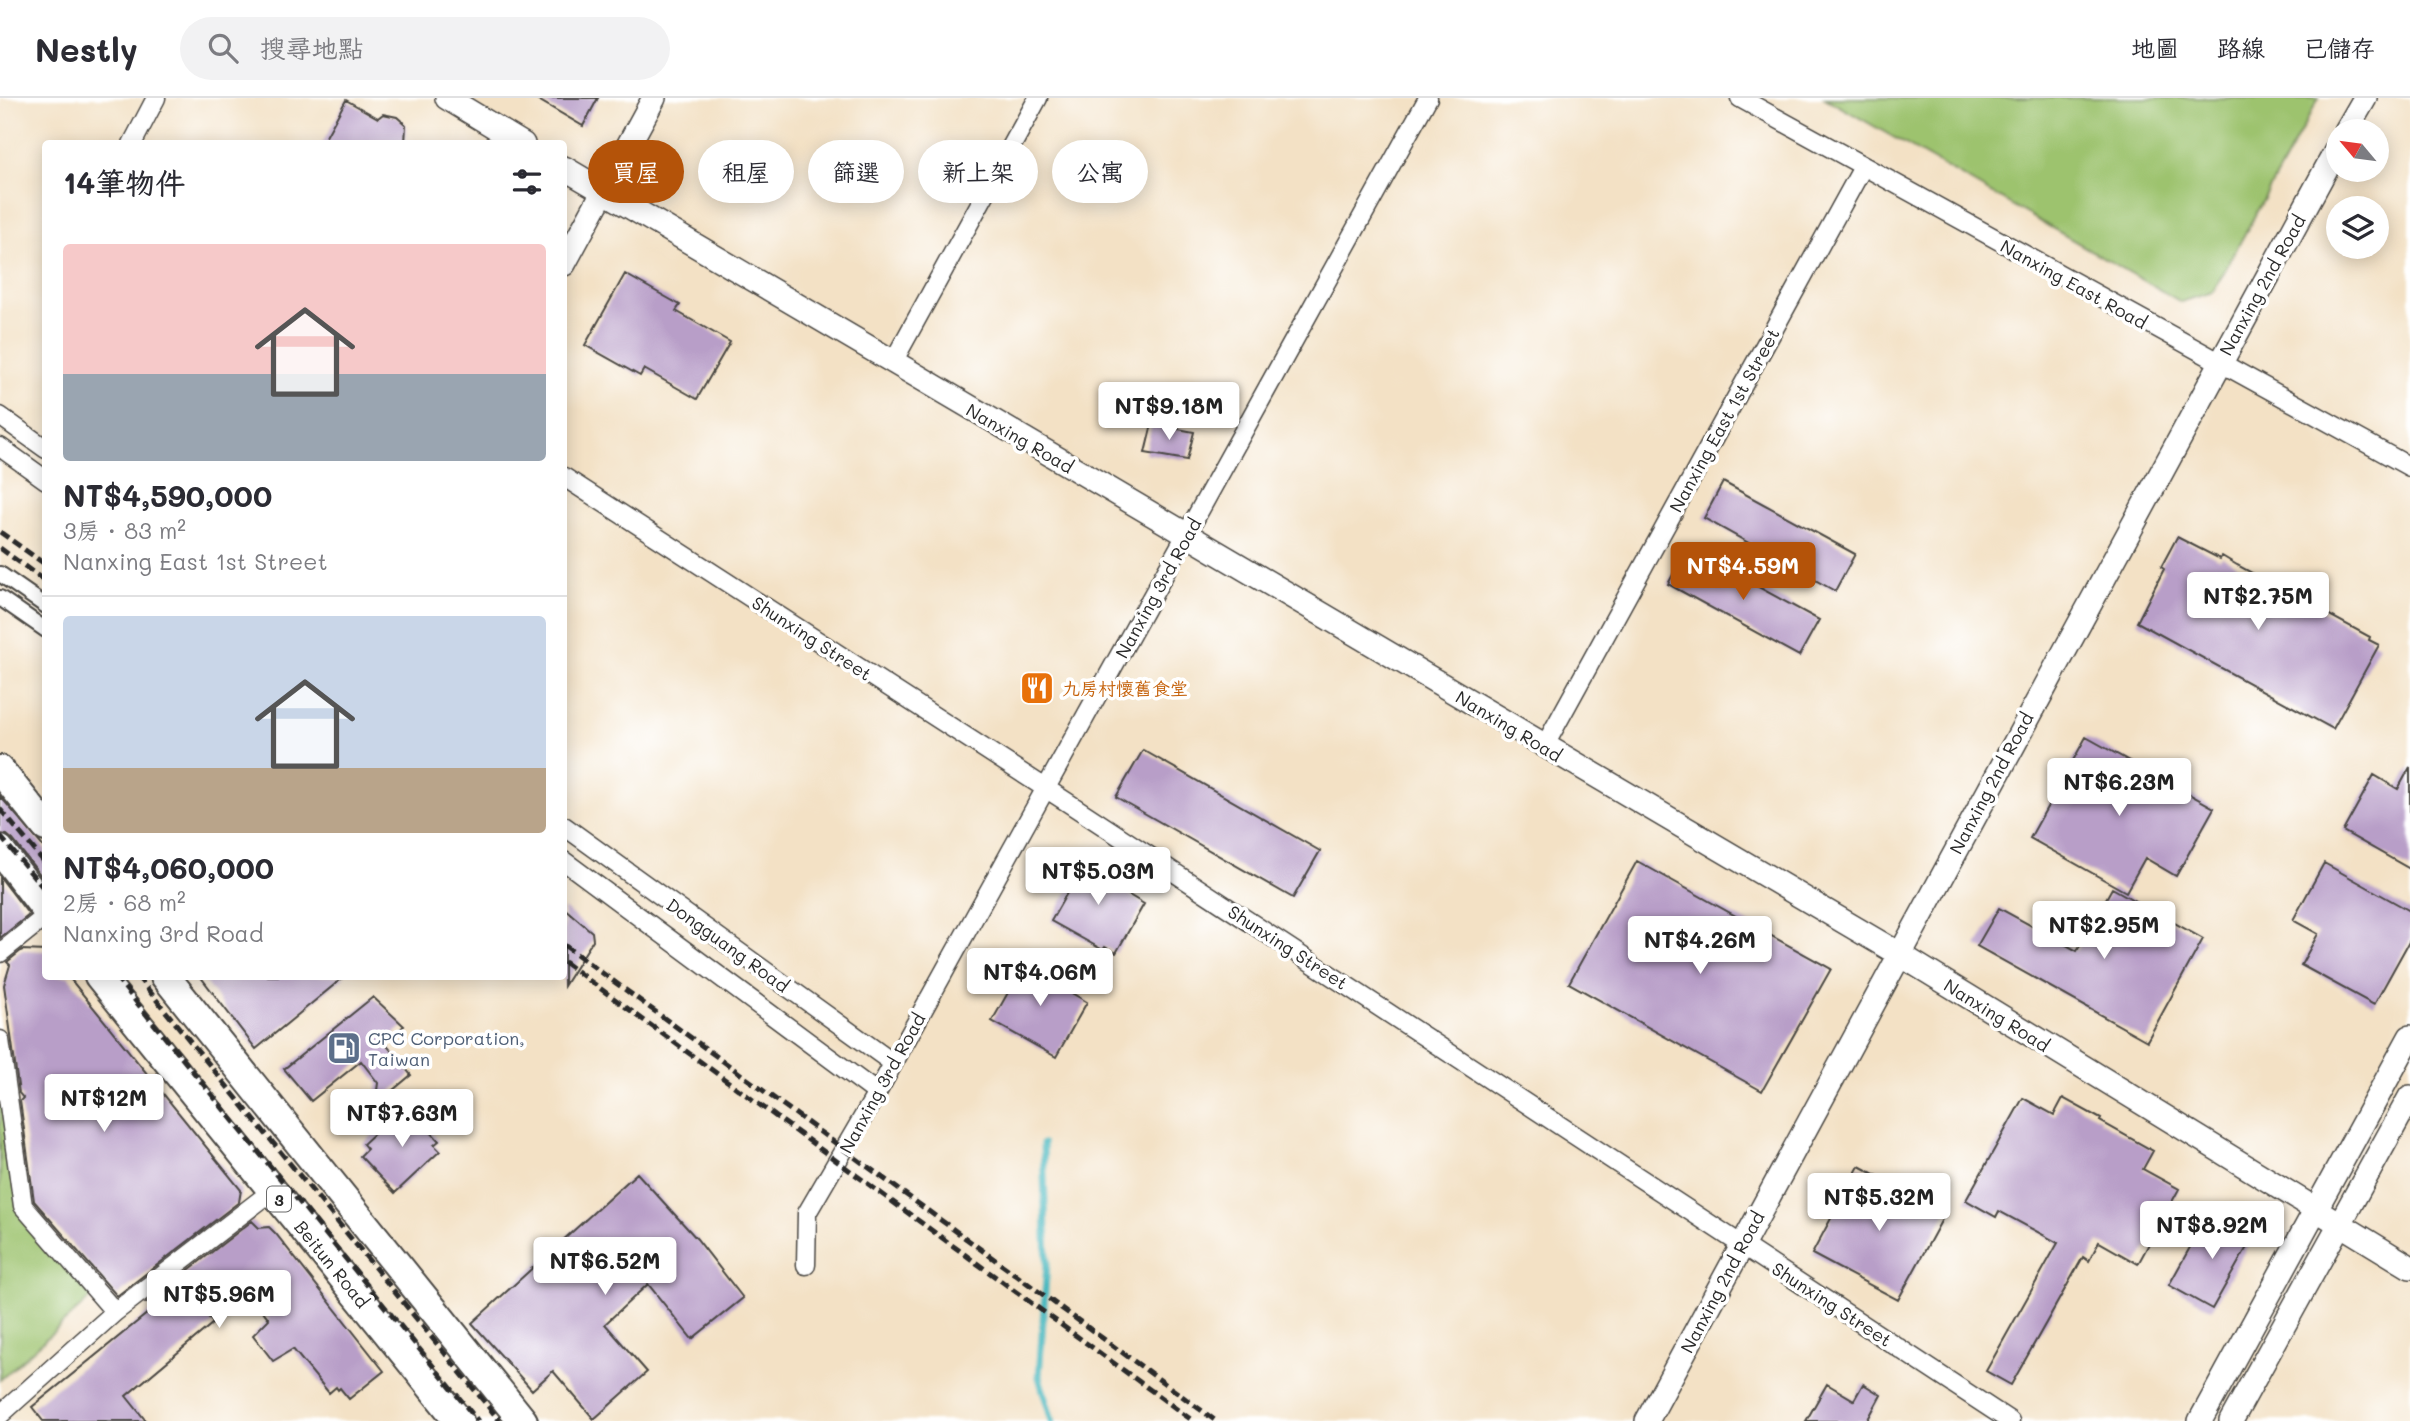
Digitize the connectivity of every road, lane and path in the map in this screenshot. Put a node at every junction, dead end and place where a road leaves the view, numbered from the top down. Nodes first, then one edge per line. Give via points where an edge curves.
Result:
1 (156, 98) edge
2 (447, 98) edge
3 (654, 98) edge
4 (1038, 98) edge
5 (1428, 98) edge
6 (1740, 98) edge
7 (2365, 98) edge
8 (2353, 119) edge
9 (134, 140) edge
10 (516, 140) edge
11 (631, 140) edge
12 (1863, 167) junction
13 (2326, 168) edge
14 (567, 170) edge
15 (588, 182) edge
16 (597, 203) edge
17 (624, 203) edge
18 (567, 259) edge
19 (892, 362) junction
20 (2219, 363) junction
21 (0, 416) edge
22 (42, 446) edge
23 (0, 447) edge
24 (2410, 467) edge
25 (42, 477) edge
26 (567, 479) edge
27 (1186, 535) junction
28 (0, 574) edge
29 (0, 598) edge
30 (42, 603) edge
31 (42, 627) edge
32 (1544, 747) junction
33 (0, 770) edge
34 (1045, 789) junction
35 (42, 822) edge
36 (567, 828) edge
37 (0, 850) edge
38 (567, 863) edge
39 (42, 905) edge
40 (42, 919) edge
41 (0, 953) edge
42 (1899, 954) junction
43 (102, 980) edge
44 (167, 980) edge
45 (2410, 1037) edge
46 (0, 1040) edge
47 (893, 1063) junction
48 (877, 1093) junction
49 (2410, 1097) edge
50 (272, 1191) junction
51 (2314, 1210) junction
52 (2339, 1226) junction
53 (1742, 1244) junction
54 (806, 1265) dead end
55 (2410, 1267) edge
56 (115, 1312) junction
57 (0, 1415) edge
58 (459, 1421) edge
59 (523, 1421) edge
60 (1647, 1421) edge
61 (2010, 1421) edge
62 (2200, 1421) edge
63 (2231, 1421) edge

1 - 9 street
2 - 10 street
3 - 11 street
4 - 19 street
5 - 27 street, Nanxing 3rd Road
6 - 12 street, Nanxing East Road
7 - 8 street
12 - 20 street, Nanxing East Road
12 - 32 street, Nanxing East 1st Street
13 - 20 street, Nanxing 2nd Road
14 - 15 street, Nanxing Road
16 - 18 street
17 - 19 street, Nanxing Road
19 - 27 street, Nanxing Road
20 - 24 street, Nanxing East Road
20 - 42 street, Nanxing 2nd Road
21 - 22 street
23 - 25 street
26 - 34 street, Shunxing Street
27 - 32 street, Nanxing Road
27 - 34 street, Nanxing 3rd Road
28 - 30 street
29 - 31 street
32 - 42 street, Nanxing Road
33 - 35 main road
34 - 47 street, Nanxing 3rd Road
34 - 53 street, Shunxing Street
36 - 47 street, Dongguang Road
37 - 39 main road
38 - 48 street, Dongguang Road
40 - 41 street
42 - 51 street, Nanxing Road
42 - 53 street, Nanxing 2nd Road
43 - 50 main road, Beitun Road / 3
44 - 59 main road
45 - 51 street
46 - 56 street via 23,1206
47 - 48 street, Nanxing 3rd Road
48 - 54 street, Nanxing 3rd Road via 807,1213
49 - 52 street
50 - 56 street
50 - 58 main road, Beitun Road / 3
51 - 52 street, Nanxing Road
51 - 62 street
52 - 55 street, Nanxing Road
52 - 63 street
53 - 60 street, Nanxing 2nd Road
53 - 61 street, Shunxing Street
56 - 57 street

